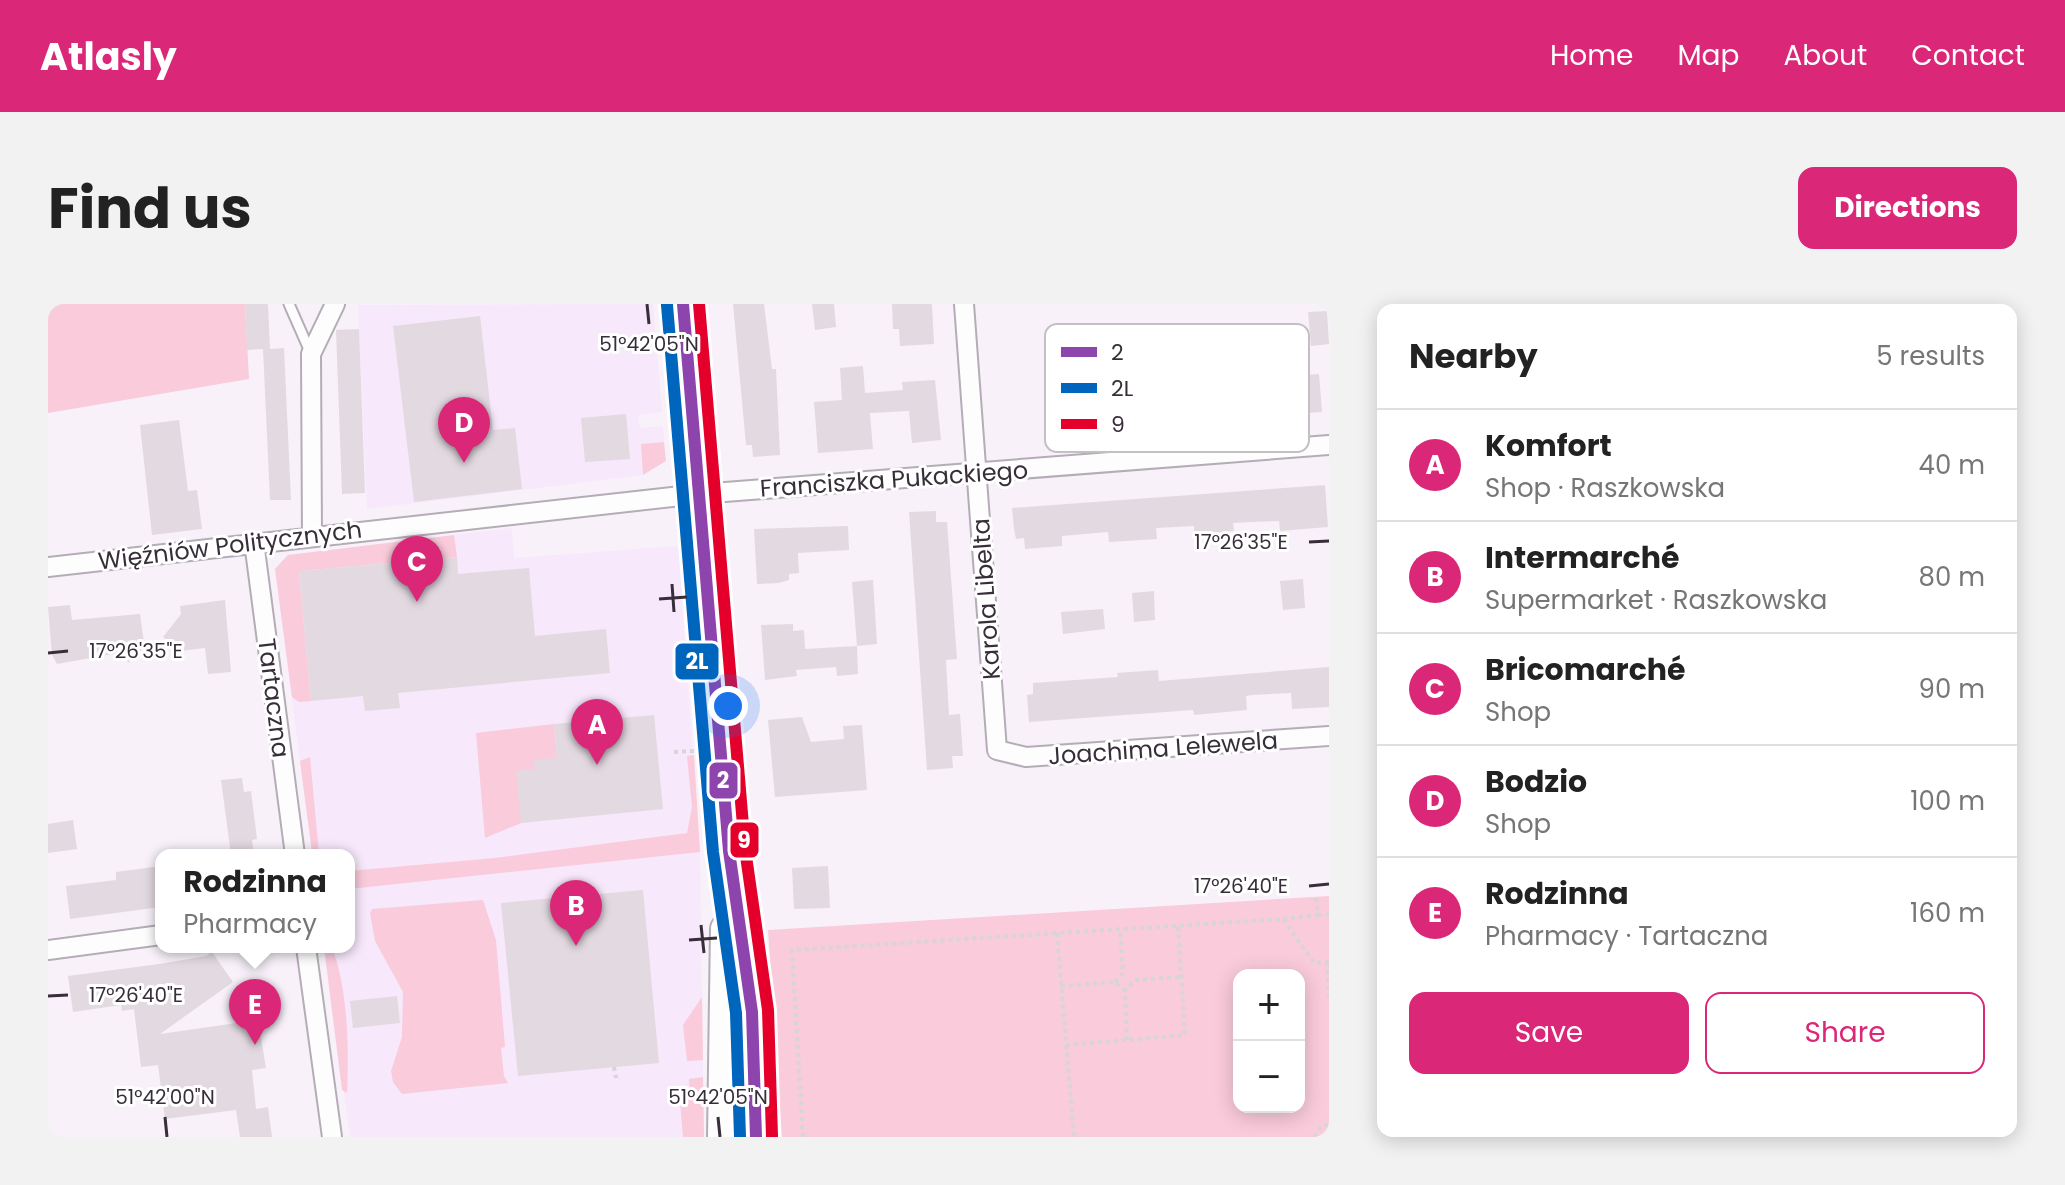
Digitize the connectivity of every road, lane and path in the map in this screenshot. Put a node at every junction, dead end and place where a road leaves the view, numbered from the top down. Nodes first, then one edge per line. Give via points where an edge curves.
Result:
1 (289, 304) edge
2 (335, 304) edge
3 (683, 304) edge
4 (964, 304) edge
5 (311, 354) junction
6 (1329, 445) edge
7 (1309, 447) edge
8 (1241, 452) edge
9 (977, 473) junction
10 (699, 494) junction
11 (312, 535) junction
12 (254, 542) junction
13 (48, 567) edge
14 (1329, 736) edge
15 (697, 750) dead end
16 (997, 750) joint
17 (674, 752) dead end
18 (294, 849) edge
19 (729, 851) junction
20 (1316, 897) dead end
21 (1329, 914) edge
22 (1318, 915) junction
23 (1283, 919) junction
24 (1178, 925) junction
25 (1120, 929) junction
26 (1057, 933) junction
27 (155, 936) edge
28 (48, 950) edge
29 (307, 953) edge
30 (1328, 962) edge
31 (1123, 973) junction
32 (1181, 977) junction
33 (1135, 980) junction
34 (1115, 982) junction
35 (1061, 986) junction
36 (1125, 991) junction
37 (1329, 999) edge
38 (1127, 1040) junction
39 (1066, 1045) junction
40 (614, 1067) dead end
41 (616, 1078) dead end
42 (1329, 1125) edge
43 (332, 1137) edge
44 (723, 1137) edge
45 (756, 1137) edge
46 (803, 1137) edge
47 (1074, 1137) edge
48 (1314, 1137) edge

1 - 5 lane
2 - 5 street
3 - 10 main road
4 - 9 street, Karola Libelta
5 - 11 street
6 - 7 street, Franciszka Pukackiego
8 - 9 street, Franciszka Pukackiego
9 - 10 street, Franciszka Pukackiego
9 - 16 street, Karola Libelta
10 - 11 street, Więźniów Politycznych
10 - 19 main road
11 - 12 street, Więźniów Politycznych
12 - 13 street, Więźniów Politycznych
12 - 18 street, Tartaczna
14 - 16 street, Joachima Lelewela via 1026,757
15 - 17 path
19 - 44 main road
19 - 45 main road via 752,1012
20 - 22 path
21 - 22 path
22 - 23 path
23 - 24 path
23 - 30 path via 1314,963
24 - 25 path
24 - 32 path
25 - 26 path
25 - 31 path
26 - 35 path
26 - 46 path via 792,950
27 - 28 street
29 - 43 street
30 - 37 path
31 - 33 path
31 - 34 path
32 - 33 path
32 - 38 path via 1185,1035
33 - 36 path
34 - 35 path
34 - 36 path
35 - 39 path
36 - 38 path
38 - 39 path
39 - 47 path
40 - 41 path
42 - 48 path

